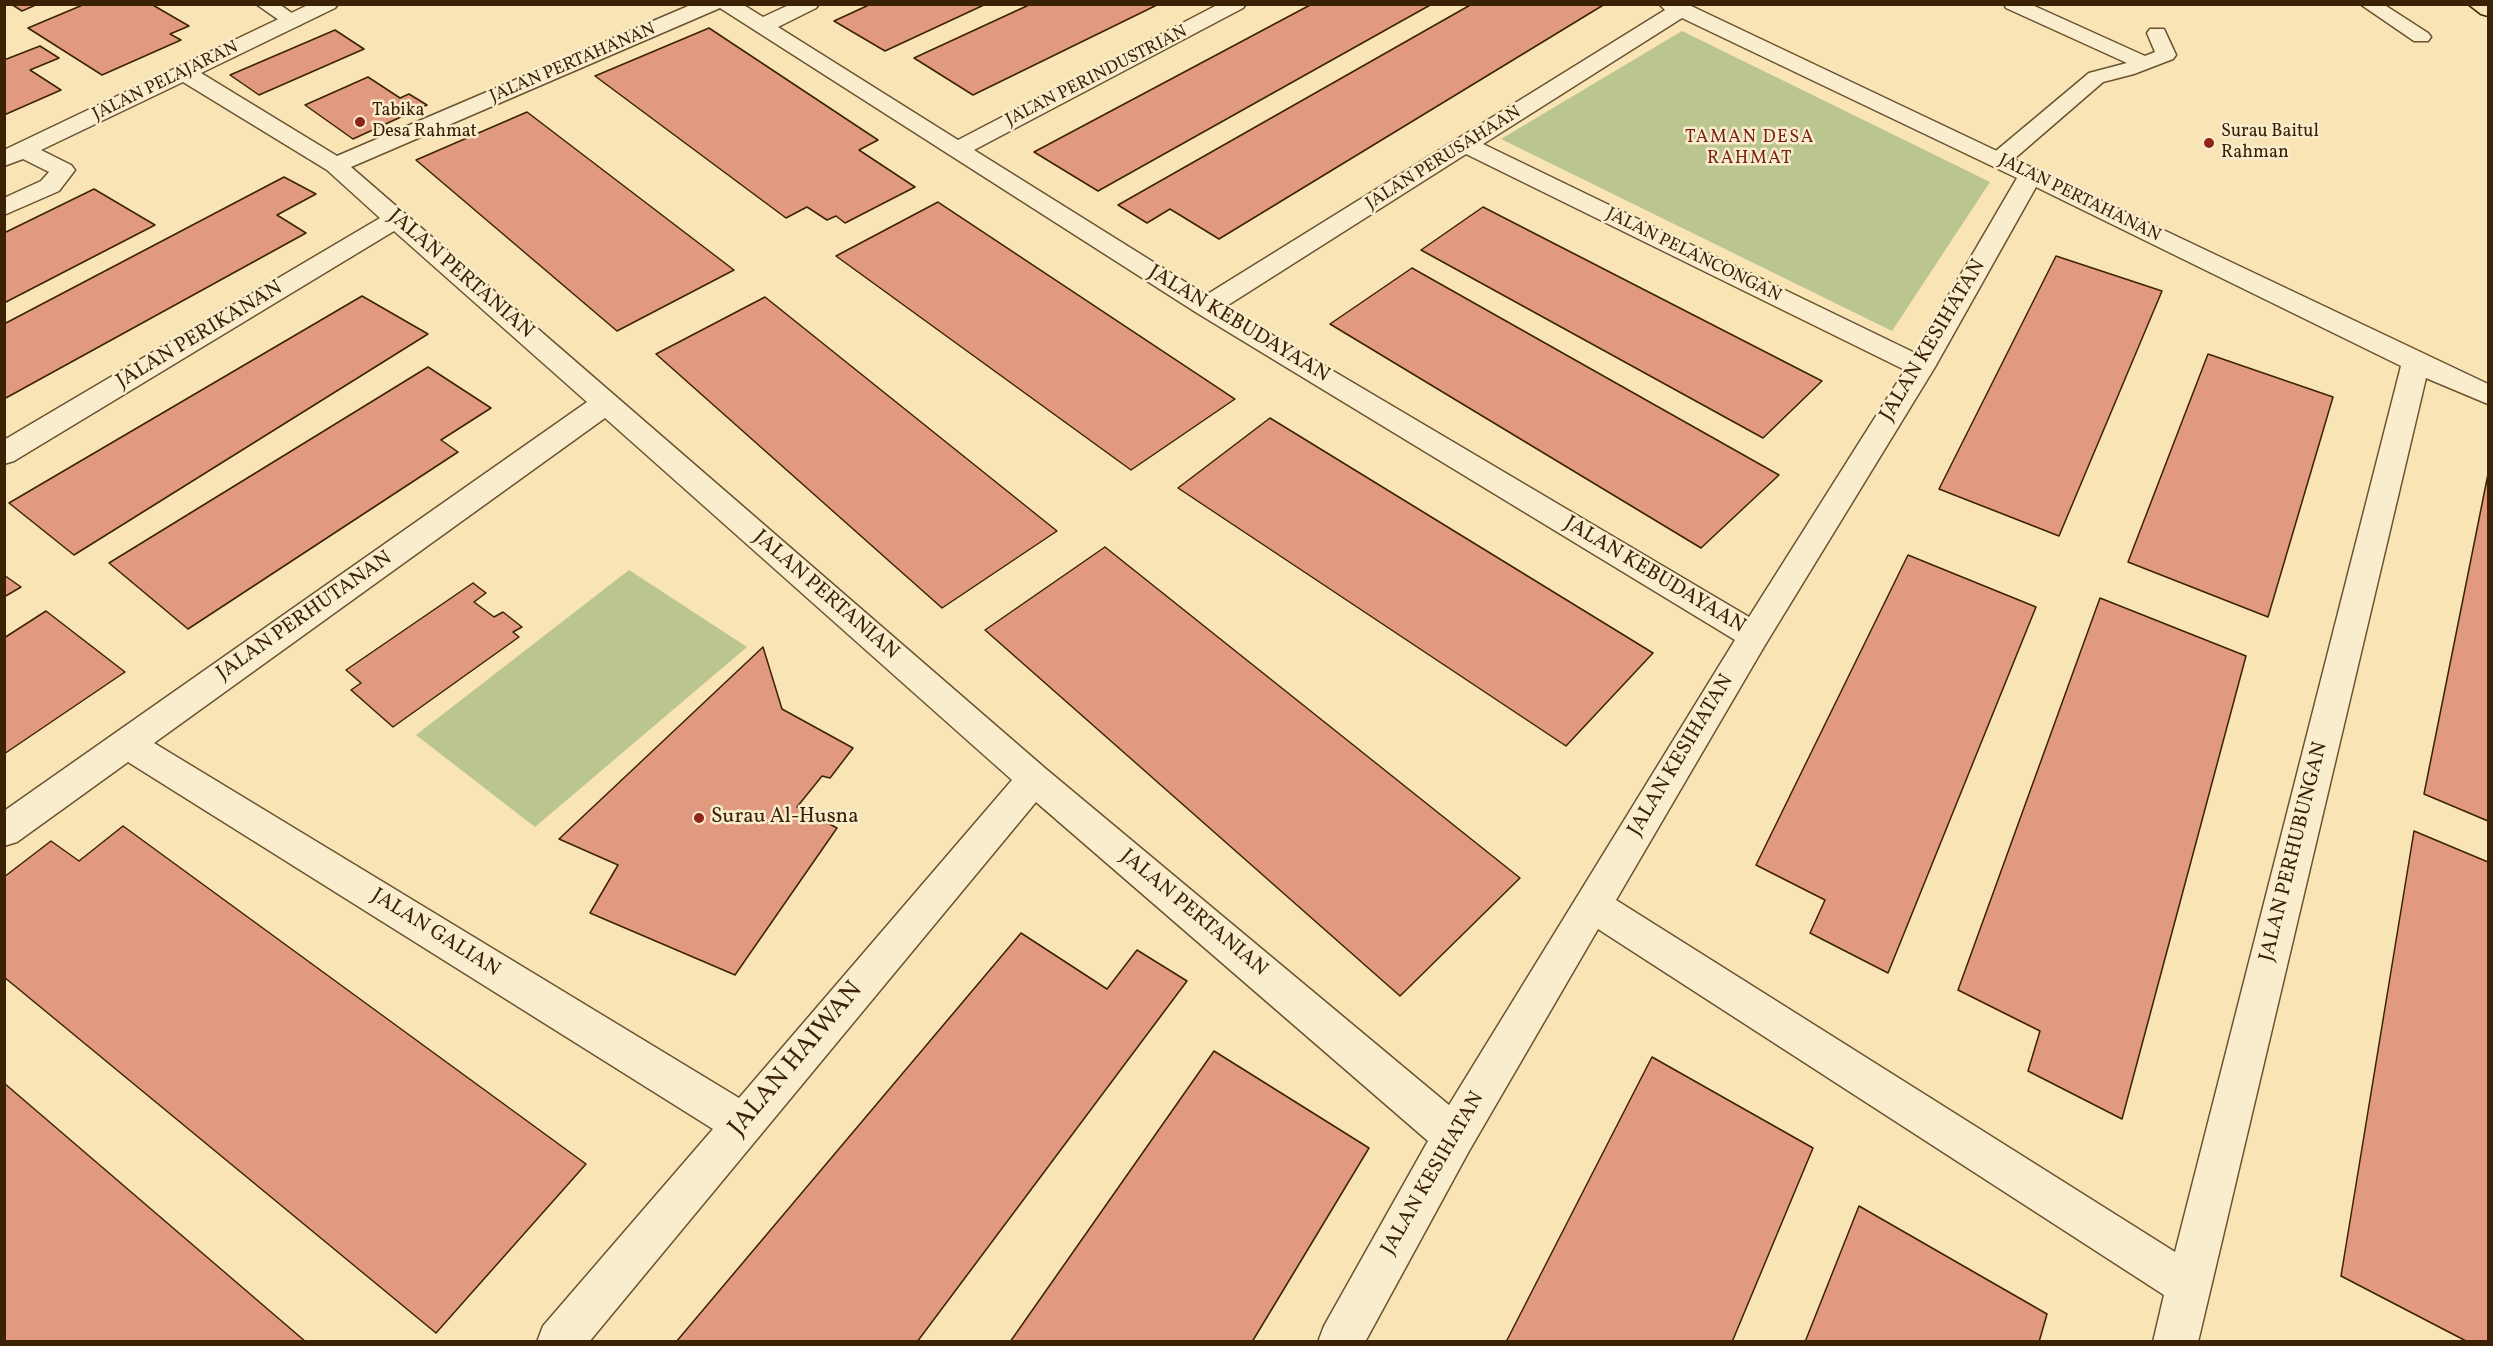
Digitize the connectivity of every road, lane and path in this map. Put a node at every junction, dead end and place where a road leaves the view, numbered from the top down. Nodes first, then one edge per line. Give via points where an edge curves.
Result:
1 (265, 4) edge
2 (328, 4) edge
3 (712, 4) edge
4 (727, 4) edge
5 (809, 4) edge
6 (1236, 4) edge
7 (2013, 4) edge
8 (2369, 4) edge
9 (2478, 4) edge
10 (1674, 7) edge
11 (2488, 10) edge
12 (292, 21) junction
13 (762, 26) junction
14 (2157, 33) dead end
15 (2421, 37) dead end
16 (2144, 63) junction
17 (185, 73) junction
18 (1466, 146) junction
19 (958, 149) junction
20 (14, 154) edge
21 (1999, 160) junction
22 (335, 165) junction
23 (2031, 175) junction
24 (4, 208) edge
25 (396, 219) junction
26 (1206, 307) junction
27 (2416, 362) junction
28 (1921, 367) junction
29 (2488, 395) edge
30 (606, 403) junction
31 (4, 454) edge
32 (1754, 636) junction
33 (127, 744) junction
34 (1034, 779) junction
35 (4, 831) edge
36 (1592, 905) junction
37 (742, 1124) junction
38 (1454, 1136) junction
39 (2188, 1285) junction
40 (559, 1341) edge
41 (1340, 1341) edge
42 (2175, 1341) edge

1 - 12 lane
2 - 12 street, JALAN PELAJARAN
3 - 22 street, JALAN PERTAHANAN
4 - 13 street, JALAN KEBUDAYAAN
5 - 13 street
6 - 19 street, JALAN PERINDUSTRIAN
7 - 16 lane
8 - 15 lane
9 - 11 main road
10 - 18 street, JALAN PERUSAHAAN
10 - 21 street, JALAN PERTAHANAN
12 - 17 street, JALAN PELAJARAN
13 - 19 street, JALAN KEBUDAYAAN
14 - 16 lane via 2166,55
16 - 21 lane via 2096,77
17 - 20 street, JALAN PELAJARAN
17 - 22 street, JALAN PERTANIAN
18 - 26 street, JALAN PERUSAHAAN
18 - 28 street, JALAN PELANCONGAN
19 - 26 street, JALAN KEBUDAYAAN
20 - 24 street via 63,171 50,186
21 - 23 street, JALAN PERTAHANAN
22 - 25 street, JALAN PERTANIAN
23 - 27 street, JALAN PERTAHANAN
23 - 28 street, JALAN KESIHATAN
25 - 30 street, JALAN PERTANIAN
25 - 31 street, JALAN PERIKANAN
26 - 32 street, JALAN KEBUDAYAAN
27 - 29 street, JALAN PERTAHANAN
27 - 39 street, JALAN PERHUBUNGAN
28 - 32 street, JALAN KESIHATAN
30 - 33 street, JALAN PERHUTANAN
30 - 34 street, JALAN PERTANIAN
32 - 36 street, JALAN KESIHATAN
33 - 35 street, JALAN PERHUTANAN
33 - 37 street, JALAN GALIAN
34 - 37 street, JALAN HAIWAN
34 - 38 street, JALAN PERTANIAN
36 - 38 street, JALAN KESIHATAN
36 - 39 street
37 - 40 street, JALAN HAIWAN
38 - 41 street, JALAN KESIHATAN
39 - 42 street, JALAN PERHUBUNGAN

